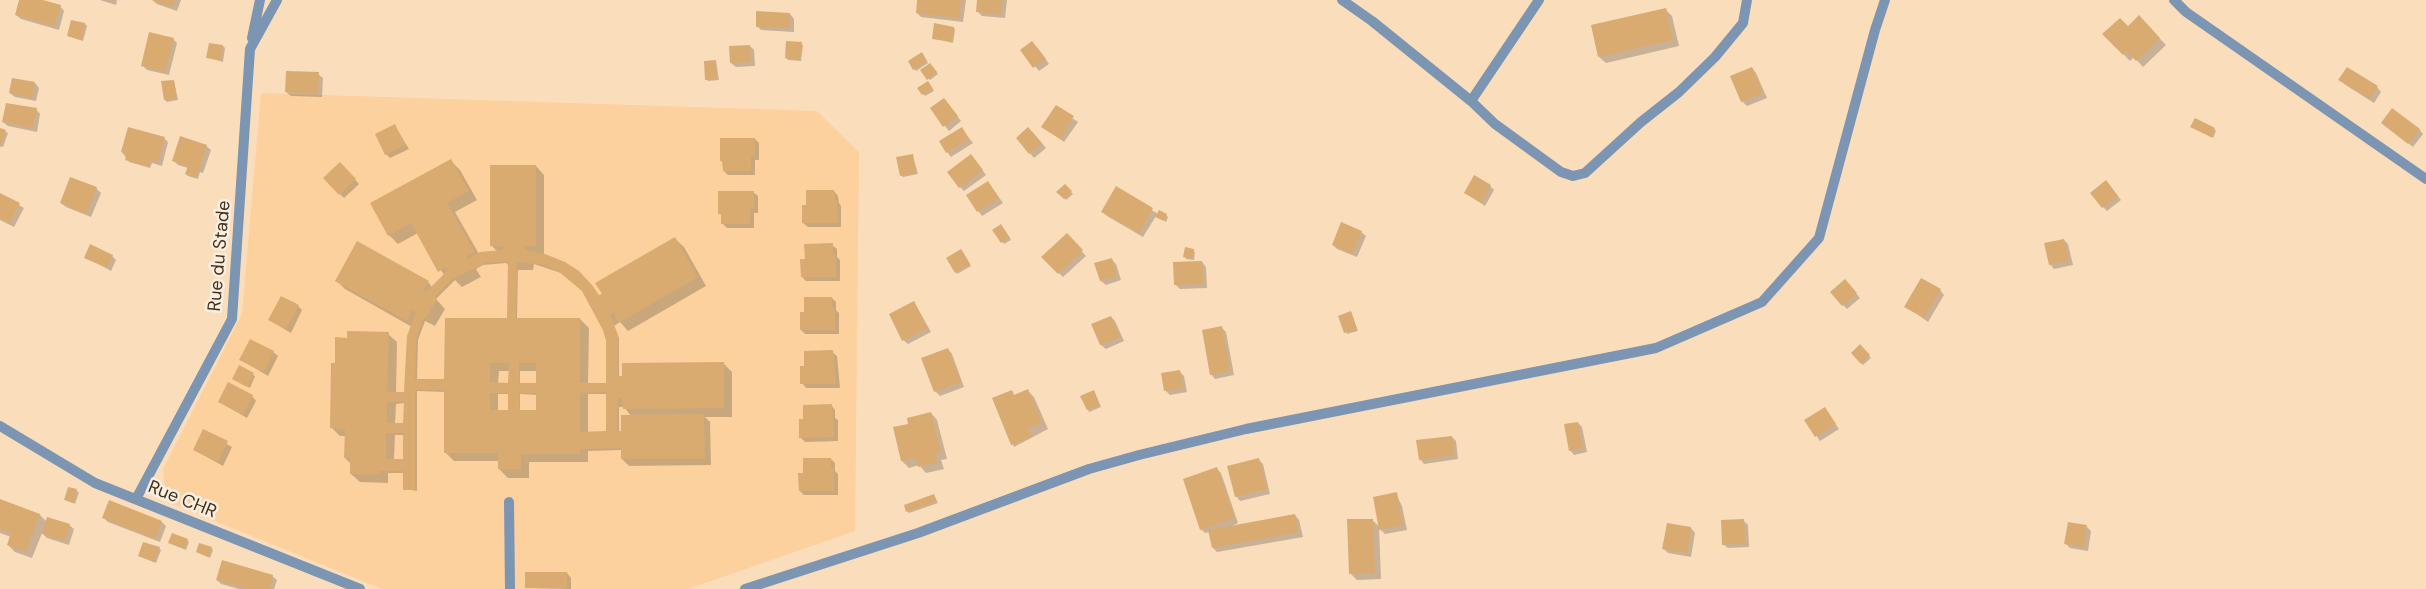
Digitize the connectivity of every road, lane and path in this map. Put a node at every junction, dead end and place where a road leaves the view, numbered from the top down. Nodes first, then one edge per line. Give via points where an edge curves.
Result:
1 (260, 0) edge
2 (277, 0) edge
3 (1342, 0) edge
4 (1539, 0) edge
5 (1748, 0) edge
6 (1885, 0) edge
7 (2174, 0) edge
8 (250, 49) junction
9 (1471, 102) junction
10 (2426, 178) edge
11 (0, 426) edge
12 (136, 500) junction
13 (510, 502) dead end
14 (360, 589) edge
15 (510, 589) edge
16 (745, 589) edge

1 - 8 street
2 - 8 street, Rue du Stade
3 - 9 street
4 - 9 street
5 - 9 street via 1743,23 1715,57 1580,176 1553,166 1495,124
6 - 16 street via 1874,30 1819,238 1762,302 1656,348 1246,428 1089,469 918,533
7 - 10 street via 2186,12
8 - 12 street, Rue du Stade via 232,319
11 - 12 street, Rue CHR via 95,483
12 - 14 street, Rue CHR
13 - 15 street

